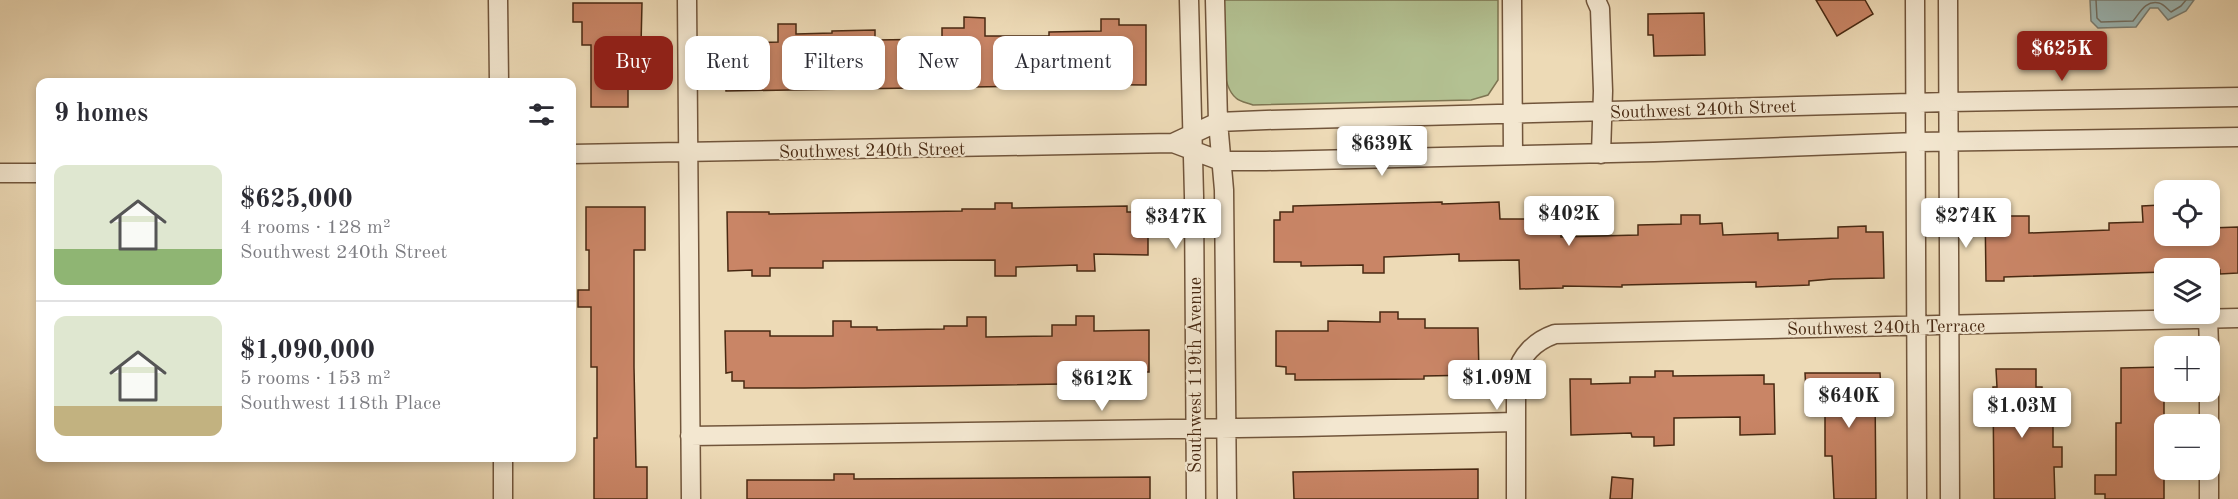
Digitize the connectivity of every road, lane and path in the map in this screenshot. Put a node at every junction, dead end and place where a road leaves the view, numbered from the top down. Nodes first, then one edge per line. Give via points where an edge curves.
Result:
1 (498, 0) edge
2 (687, 0) edge
3 (1189, 0) edge
4 (1215, 0) edge
5 (1512, 0) edge
6 (1596, 0) edge
7 (1915, 0) edge
8 (1948, 0) edge
9 (499, 78) edge
10 (2238, 97) edge
11 (1916, 102) junction
12 (1948, 102) junction
13 (1603, 112) junction
14 (1512, 114) junction
15 (1218, 122) junction
16 (2238, 137) edge
17 (1948, 141) junction
18 (1192, 142) junction
19 (1917, 142) junction
20 (576, 154) edge
21 (688, 154) junction
22 (1601, 154) junction
23 (1513, 155) junction
24 (1221, 161) junction
25 (0, 173) edge
26 (36, 173) edge
27 (2238, 318) edge
28 (2220, 319) edge
29 (2154, 320) edge
30 (1916, 326) junction
31 (1949, 326) junction
32 (1515, 422) junction
33 (1226, 428) junction
34 (1196, 429) junction
35 (690, 436) junction
36 (503, 462) edge
37 (2209, 480) edge
38 (503, 499) edge
39 (691, 499) edge
40 (1196, 499) edge
41 (1227, 499) edge
42 (1516, 499) edge
43 (1917, 499) edge
44 (1950, 499) edge
45 (2210, 499) edge

1 - 9 street
2 - 21 street
3 - 18 street, Southwest 119th Avenue
4 - 15 street
5 - 14 street
6 - 13 street via 1600,9
7 - 11 street
8 - 12 street
10 - 12 street, Southwest 240th Street
11 - 12 street, Southwest 240th Street
11 - 13 street, Southwest 240th Street
11 - 19 street
12 - 17 street
13 - 14 street, Southwest 240th Street
13 - 22 street
14 - 15 street, Southwest 240th Street
14 - 23 street
15 - 18 street, Southwest 240th Street
15 - 24 street
16 - 17 street
17 - 19 street
17 - 31 street
18 - 21 street, Southwest 240th Street
18 - 24 street
18 - 34 street, Southwest 119th Avenue
19 - 22 street
19 - 30 street
20 - 21 street, Southwest 240th Street
21 - 35 street
22 - 23 street
23 - 24 street
24 - 33 street
25 - 26 street
27 - 28 street, Southwest 240th Terrace
29 - 31 street, Southwest 240th Terrace
30 - 31 street, Southwest 240th Terrace
30 - 32 street, Southwest 240th Terrace via 1555,334 1536,344 1517,368
30 - 43 street
31 - 44 street
32 - 33 street
32 - 42 street
33 - 34 street
33 - 41 street
34 - 35 street
34 - 40 street, Southwest 119th Avenue
35 - 39 street
36 - 38 street
37 - 45 street

